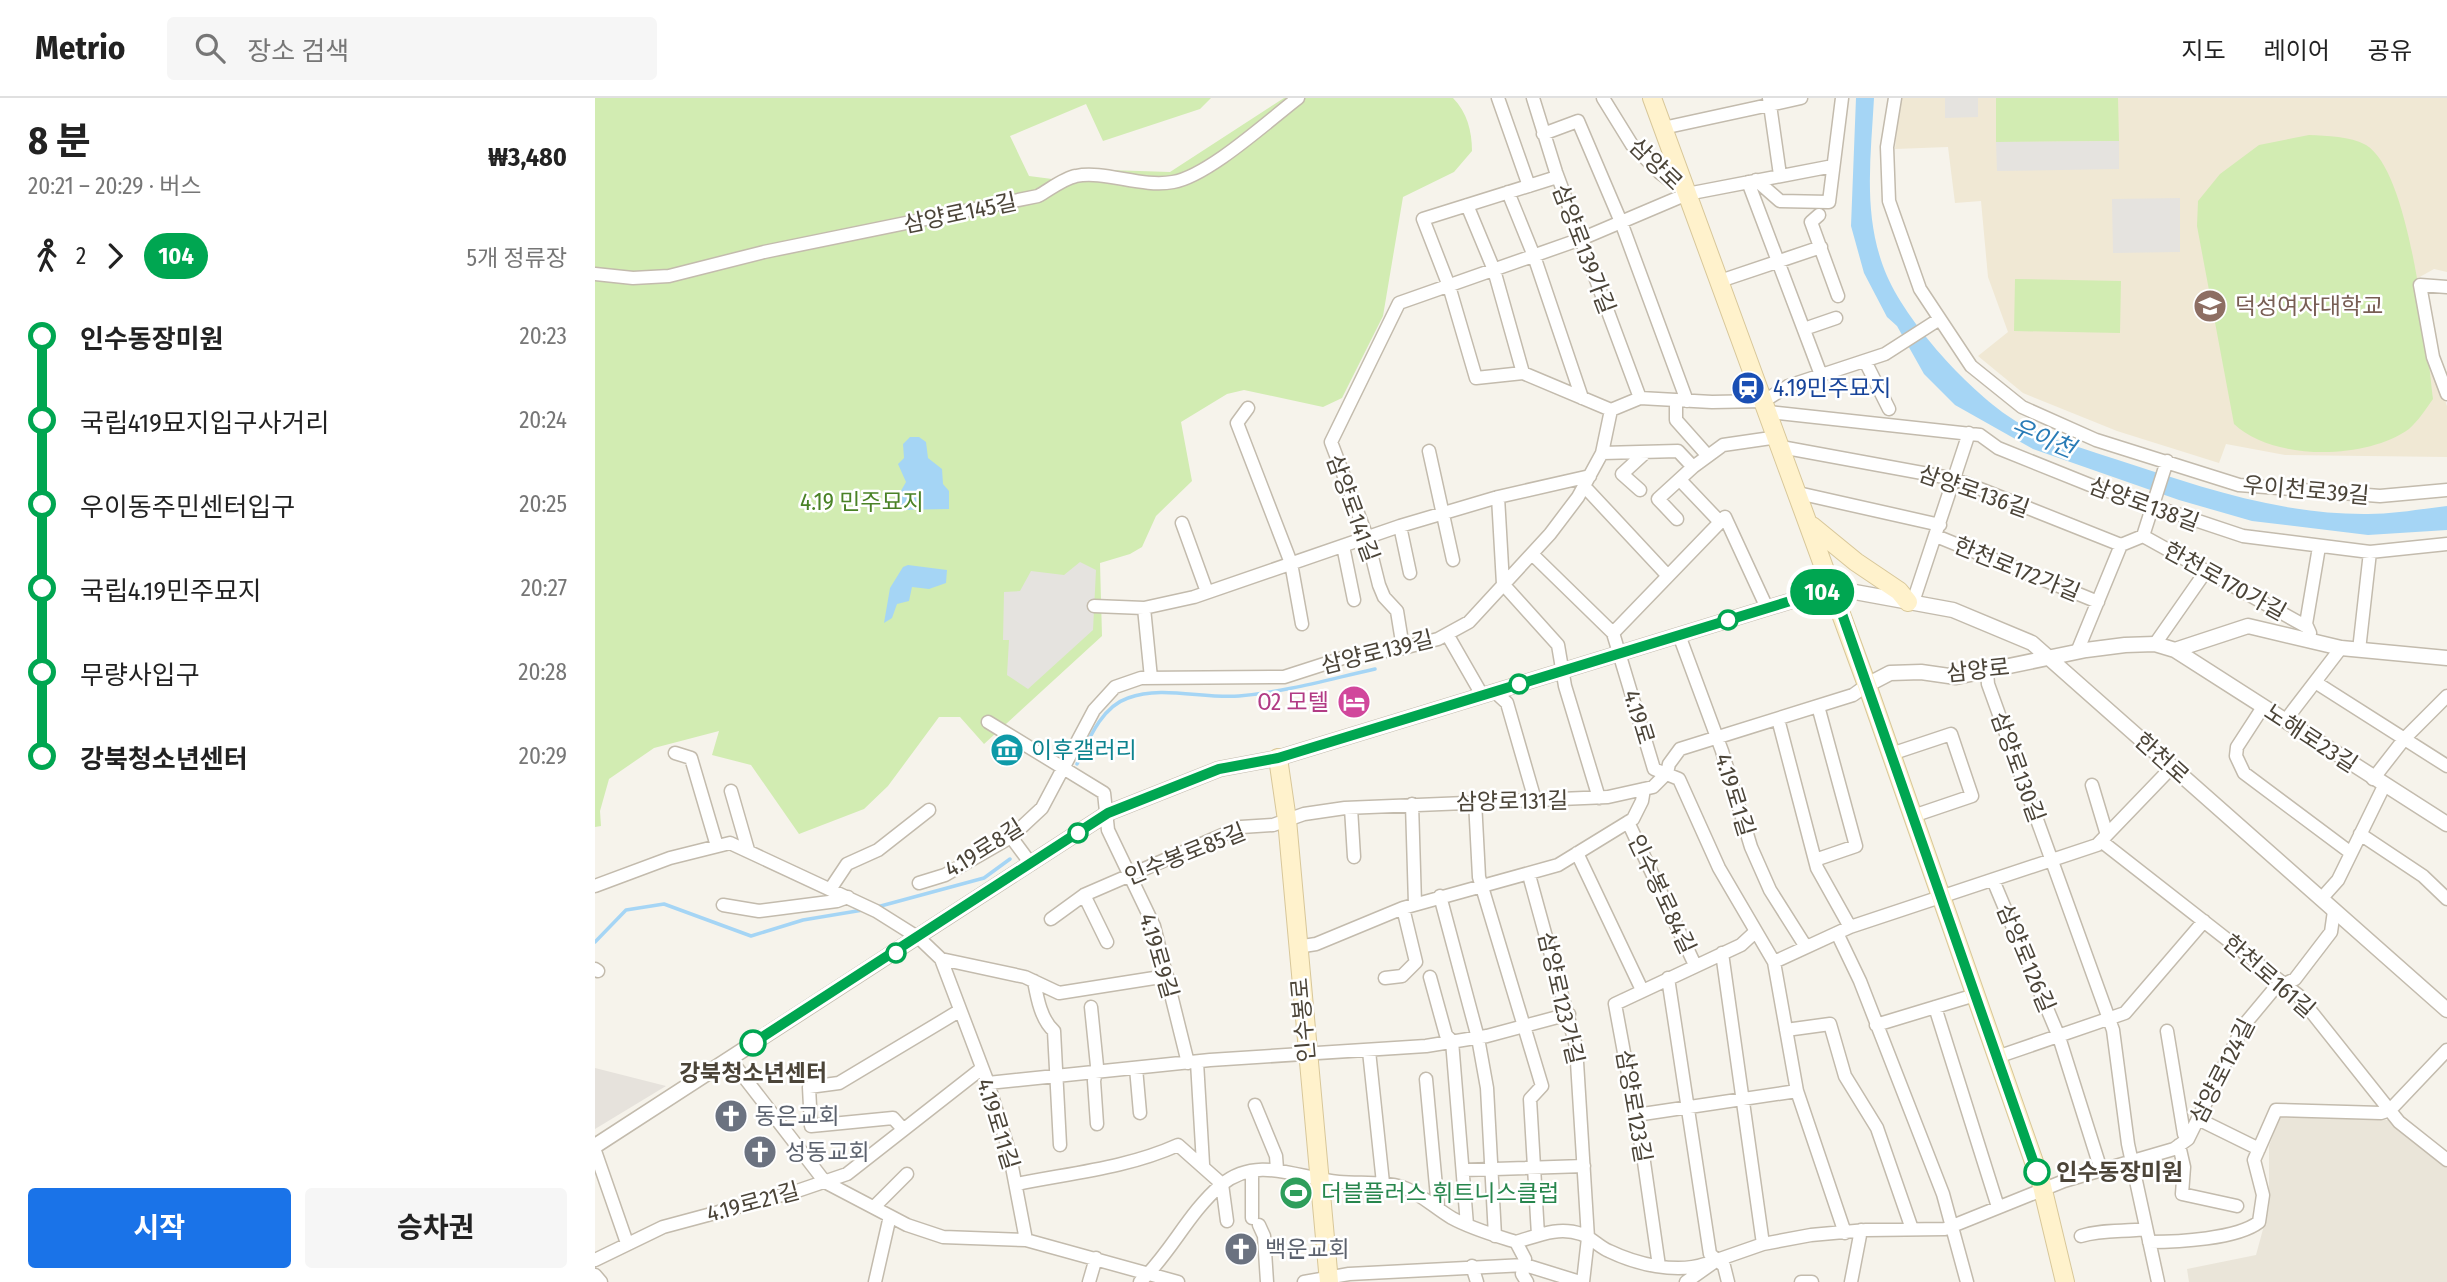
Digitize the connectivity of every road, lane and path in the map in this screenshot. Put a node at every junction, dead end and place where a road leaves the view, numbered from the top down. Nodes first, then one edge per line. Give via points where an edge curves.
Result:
1 (1298, 98) edge
2 (1498, 98) edge
3 (1533, 98) edge
4 (1603, 98) edge
5 (1652, 98) edge
6 (1801, 98) edge
7 (1842, 98) edge
8 (1895, 98) edge
9 (1770, 101) edge
10 (1663, 128) junction
11 (1543, 134) junction
12 (1833, 166) junction
13 (1780, 175) junction
14 (1557, 177) junction
15 (1752, 181) junction
16 (1529, 186) junction
17 (1508, 192) junction
18 (1687, 194) junction
19 (1467, 205) junction
20 (1819, 215) dead end
21 (1621, 222) junction
22 (1581, 239) junction
23 (1821, 247) junction
24 (1534, 256) junction
25 (1778, 261) junction
26 (1494, 270) junction
27 (595, 274) edge
28 (1720, 281) junction
29 (1450, 286) junction
30 (2447, 287) edge
31 (1838, 296) dead end
32 (1836, 318) dead end
33 (1938, 320) junction
34 (1804, 329) junction
35 (1865, 360) junction
36 (1523, 373) junction
37 (1821, 375) junction
38 (2447, 394) edge
39 (1582, 398) junction
40 (1640, 398) junction
41 (1682, 400) junction
42 (1767, 407) junction
43 (1248, 408) dead end
44 (1889, 409) dead end
45 (1611, 410) junction
46 (1969, 433) junction
47 (1779, 442) junction
48 (1429, 452) dead end
49 (1646, 452) junction
50 (1602, 453) junction
51 (1708, 456) junction
52 (2167, 461) junction
53 (1693, 467) junction
54 (1955, 479) junction
55 (1680, 480) junction
56 (1587, 481) junction
57 (1640, 490) dead end
58 (2447, 490) edge
59 (1798, 493) junction
60 (1498, 497) junction
61 (2152, 507) junction
62 (1445, 513) junction
63 (1677, 519) dead end
64 (1720, 522) junction
65 (1182, 523) dead end
66 (1810, 525) junction
67 (1400, 526) junction
68 (1938, 530) junction
69 (2143, 536) junction
70 (1367, 537) junction
71 (2447, 544) edge
72 (2121, 545) junction
73 (1343, 546) junction
74 (2319, 547) junction
75 (2370, 552) junction
76 (1532, 554) junction
77 (1453, 560) dead end
78 (1291, 563) junction
79 (2206, 571) junction
80 (1410, 573) dead end
81 (1668, 576) junction
82 (1503, 584) junction
83 (1833, 588) junction
84 (1207, 592) junction
85 (1353, 600) dead end
86 (1910, 602) junction
87 (2098, 602) junction
88 (1094, 606) dead end
89 (1144, 608) junction
90 (1767, 608) junction
91 (1302, 624) dead end
92 (2307, 627) junction
93 (1613, 633) junction
94 (1447, 634) junction
95 (1679, 635) junction
96 (2313, 641) junction
97 (2155, 644) junction
98 (1403, 648) junction
99 (2341, 648) junction
100 (2175, 650) junction
101 (2359, 650) junction
102 (2077, 652) junction
103 (1620, 653) junction
104 (2447, 658) edge
105 (2050, 659) junction
106 (1563, 671) junction
107 (1987, 672) junction
108 (1151, 678) junction
109 (2315, 682) junction
110 (1867, 685) junction
111 (1488, 693) junction
112 (2445, 700) edge
113 (1818, 706) junction
114 (2263, 707) junction
115 (1778, 719) junction
116 (2285, 721) junction
117 (988, 722) dead end
118 (1717, 737) junction
119 (2405, 738) junction
120 (675, 753) dead end
121 (1891, 754) junction
122 (1278, 758) junction
123 (2172, 766) junction
124 (2447, 766) edge
125 (1063, 768) junction
126 (1667, 773) junction
127 (2378, 782) junction
128 (2092, 785) dead end
129 (1644, 789) junction
130 (731, 790) dead end
131 (1599, 798) junction
132 (1535, 800) junction
133 (1475, 801) junction
134 (1412, 804) junction
135 (1351, 808) junction
136 (929, 810) dead end
137 (1105, 815) junction
138 (1913, 816) junction
139 (1287, 820) junction
140 (1628, 822) junction
141 (2447, 824) edge
142 (2360, 834) junction
143 (1011, 837) junction
144 (2104, 838) junction
145 (717, 846) junction
146 (748, 850) junction
147 (1577, 853) junction
148 (2351, 853) junction
149 (1354, 857) dead end
150 (1815, 860) junction
151 (2052, 861) junction
152 (1031, 864) junction
153 (1130, 875) junction
154 (1529, 875) junction
155 (1993, 880) junction
156 (919, 883) dead end
157 (1483, 884) junction
158 (595, 886) edge
159 (831, 888) junction
160 (1084, 895) junction
161 (1440, 896) junction
162 (848, 897) junction
163 (1941, 897) junction
164 (2321, 899) junction
165 (2447, 899) edge
166 (723, 905) dead end
167 (1409, 906) junction
168 (2335, 911) junction
169 (1051, 919) dead end
170 (2204, 920) junction
171 (1850, 927) junction
172 (1754, 933) junction
173 (1837, 933) junction
174 (919, 938) junction
175 (1107, 942) dead end
176 (1297, 947) junction
177 (1806, 947) junction
178 (1722, 953) junction
179 (941, 959) junction
180 (1774, 962) junction
181 (1695, 965) junction
182 (1167, 976) junction
183 (1430, 977) dead end
184 (1385, 978) dead end
185 (1668, 978) junction
186 (1034, 981) junction
187 (2286, 985) junction
188 (1642, 990) junction
189 (1975, 995) junction
190 (1091, 1007) dead end
191 (1935, 1007) junction
192 (2447, 1010) edge
193 (958, 1011) junction
194 (1569, 1014) junction
195 (2109, 1020) junction
196 (1876, 1025) junction
197 (1524, 1026) junction
198 (1786, 1031) junction
199 (2167, 1031) dead end
200 (2059, 1037) junction
201 (1478, 1038) junction
202 (1452, 1041) junction
203 (2447, 1050) edge
204 (1369, 1051) junction
205 (1306, 1054) junction
206 (1997, 1057) junction
207 (730, 1059) junction
208 (1193, 1062) junction
209 (1136, 1068) junction
210 (981, 1069) junction
211 (1095, 1072) junction
212 (1058, 1075) junction
213 (1426, 1079) dead end
214 (988, 1083) junction
215 (1797, 1091) junction
216 (1742, 1099) junction
217 (1255, 1105) dead end
218 (1686, 1109) junction
219 (2390, 1110) junction
220 (1140, 1113) dead end
221 (1636, 1115) junction
222 (2198, 1119) junction
223 (1097, 1124) dead end
224 (903, 1129) junction
225 (2183, 1142) junction
226 (1060, 1145) dead end
227 (595, 1148) edge
228 (2259, 1149) junction
229 (2447, 1160) edge
230 (2131, 1161) junction
231 (1203, 1164) junction
232 (1584, 1166) junction
233 (1534, 1167) junction
234 (1277, 1169) junction
235 (1492, 1169) junction
236 (1463, 1170) junction
237 (2101, 1170) junction
238 (1252, 1171) junction
239 (907, 1174) dead end
240 (1318, 1178) junction
241 (825, 1182) junction
242 (1383, 1183) junction
243 (1017, 1184) junction
244 (1223, 1184) junction
245 (2042, 1190) junction
246 (2237, 1206) dead end
247 (874, 1207) junction
248 (1998, 1207) junction
249 (1438, 1208) junction
250 (890, 1216) junction
251 (1227, 1220) dead end
252 (1467, 1225) junction
253 (1952, 1225) junction
254 (2146, 1228) junction
255 (1912, 1229) junction
256 (1861, 1230) junction
257 (1845, 1233) junction
258 (1538, 1235) junction
259 (1495, 1236) junction
260 (2081, 1236) dead end
261 (1588, 1238) junction
262 (1026, 1240) junction
263 (1516, 1242) junction
264 (2149, 1242) junction
265 (627, 1243) junction
266 (1763, 1244) junction
267 (1096, 1258) junction
268 (595, 1260) edge
269 (1717, 1260) junction
270 (1525, 1265) junction
271 (1472, 1266) junction
272 (1659, 1266) junction
273 (595, 1275) edge
274 (1423, 1276) edge
275 (1380, 1277) edge
276 (1144, 1278) edge
277 (1329, 1281) edge
278 (601, 1282) edge
279 (875, 1282) edge
280 (1089, 1282) edge
281 (1178, 1282) edge
282 (1267, 1282) edge
283 (1304, 1282) edge
284 (1477, 1282) edge
285 (1527, 1282) edge
286 (1582, 1282) edge
287 (1686, 1282) edge
288 (1728, 1282) edge
289 (1851, 1282) edge
290 (1967, 1282) edge
291 (2066, 1282) edge
292 (2158, 1282) edge

1 - 27 street, 삼양로145길 via 1220,158 1174,182 1076,176 1038,196 669,276
2 - 16 street
3 - 11 street, 삼양로139가길
4 - 18 street, 삼양로 via 1632,145
5 - 10 main road, 삼양로
6 - 9 street, 삼양로
7 - 12 street
8 - 33 street, 우이천로39길 via 1887,147 1889,201 1920,289
9 - 10 street, 삼양로
9 - 13 street
10 - 18 main road, 삼양로
11 - 14 street, 삼양로139가길
11 - 21 street via 1578,121
12 - 13 street, 삼양로141길
12 - 15 street via 1829,202 1780,201
13 - 15 street, 삼양로141길
14 - 16 street
14 - 22 street, 삼양로139가길
15 - 18 street, 삼양로141길
15 - 25 street
16 - 17 street
17 - 19 street
17 - 24 street
18 - 21 street, 삼양로141길
18 - 28 main road, 삼양로
19 - 26 street
19 - 29 street via 1423,219
20 - 23 street via 1811,222
21 - 22 street, 삼양로141길
21 - 41 street
22 - 24 street, 삼양로141길
22 - 40 street, 삼양로139가길
23 - 25 street
23 - 31 street
24 - 26 street, 삼양로141길
24 - 39 street
25 - 28 street
25 - 34 street
26 - 29 street, 삼양로141길
26 - 36 street
28 - 42 main road, 삼양로
29 - 36 street via 1476,377
29 - 70 street, 삼양로141길 via 1399,303 1331,442
30 - 38 street via 2420,285 2433,357
32 - 34 street
33 - 35 street via 1885,354
33 - 52 street, 우이천로39길 via 1971,366 2022,407 2096,440
34 - 37 street
35 - 37 street
35 - 44 street
36 - 39 street
37 - 42 street via 1788,386
39 - 45 street
40 - 41 street
40 - 45 street
41 - 42 street
41 - 51 street via 1676,420
42 - 46 street, 삼양로138길
42 - 47 main road, 삼양로
43 - 78 street via 1237,424
45 - 50 street, 삼양로139길
46 - 54 street
46 - 61 street, 삼양로138길 via 1980,435 1998,449
47 - 51 street via 1723,445
47 - 54 street, 삼양로136길
47 - 59 main road, 삼양로
48 - 62 street
49 - 50 street
49 - 53 street via 1678,451
49 - 57 street via 1622,474
50 - 56 street, 삼양로139길
51 - 53 street
52 - 58 street, 우이천로39길 via 2239,485 2380,496
52 - 61 street
53 - 55 street
54 - 68 street
54 - 72 street, 삼양로136길
55 - 63 street via 1658,499
55 - 64 street
56 - 60 street
56 - 76 street, 삼양로139길
56 - 81 street
59 - 66 main road, 삼양로
59 - 68 street
60 - 62 street
60 - 82 street
61 - 69 street
61 - 74 street, 삼양로138길 via 2243,536
62 - 67 street
62 - 77 street
64 - 81 street
64 - 90 street via 1725,517
65 - 84 street
66 - 83 main road, 삼양로
66 - 86 main road
67 - 70 street
67 - 80 street
68 - 86 street
68 - 87 street, 한천로172가길
69 - 72 street
69 - 79 street, 한천로170가길
70 - 73 street
70 - 98 street, 삼양로141길 via 1379,585 1397,611
71 - 75 street, 삼양로138길
72 - 87 street
73 - 78 street
73 - 85 street
74 - 75 street, 삼양로138길
74 - 92 street
75 - 101 street
76 - 82 street, 삼양로139길
76 - 93 street
78 - 84 street
78 - 91 street
79 - 92 street, 한천로170가길
79 - 97 street
81 - 93 street
82 - 94 street, 삼양로139길 via 1469,622
82 - 106 street via 1557,645
83 - 86 street, 한천로
83 - 90 street
83 - 110 main road, 삼양로
84 - 89 street
86 - 105 street, 한천로 via 1953,610 2032,643
87 - 102 street
88 - 89 street
89 - 108 street
90 - 95 street
92 - 96 street
93 - 103 street
94 - 98 street, 삼양로139길
94 - 111 street
95 - 103 street
95 - 118 street, 4.19로1길
96 - 99 street
96 - 100 street via 2248,626
97 - 100 street, 노해로23길
97 - 102 street, 삼양로
98 - 108 street, 삼양로139길 via 1343,659 1284,677
99 - 101 street
99 - 109 street
100 - 114 street, 노해로23길
101 - 104 street
102 - 105 street, 삼양로
103 - 106 street
103 - 126 street, 4.19로 via 1654,769
105 - 107 street, 삼양로
105 - 123 street, 한천로
106 - 111 street
106 - 131 street
107 - 110 street, 삼양로 via 1956,677 1890,673
107 - 151 street, 삼양로130길
108 - 125 street, 삼양로139길 via 1115,687 1094,710
109 - 116 street
109 - 119 street
110 - 113 street, 삼양로131길 via 1853,695
110 - 121 main road, 삼양로
111 - 122 street
111 - 132 street via 1507,704
112 - 119 street
113 - 115 street, 삼양로131길
113 - 150 street via 1856,846
114 - 116 street, 노해로23길
114 - 148 street via 2237,747 2244,773
115 - 118 street, 삼양로131길
115 - 150 street
116 - 127 street, 노해로23길
117 - 125 street
118 - 126 street, 삼양로131길 via 1680,749
118 - 177 street, 4.19로1길 via 1751,847 1770,890
119 - 124 street
119 - 127 street
120 - 145 street via 691,758
121 - 138 main road, 삼양로
121 - 138 street via 1951,734 1972,796
122 - 137 street via 1219,769
122 - 139 main road, 인수봉로
123 - 144 street
123 - 164 street, 한천로
125 - 137 street via 1104,793
125 - 143 street, 4.19로8길 via 1042,808
126 - 129 street, 삼양로131길
126 - 172 street via 1679,779
127 - 141 street, 노해로23길
127 - 142 street
128 - 144 street
129 - 131 street, 삼양로131길
129 - 140 street, 인수봉로84길
130 - 146 street
131 - 132 street, 삼양로131길
132 - 133 street, 삼양로131길
133 - 134 street, 삼양로131길
133 - 157 street
134 - 135 street, 삼양로131길
134 - 167 street
135 - 139 street, 삼양로131길
135 - 149 street
136 - 159 street via 878,850 847,864
137 - 152 street
137 - 153 street, 4.19로9길
138 - 163 main road, 삼양로
139 - 153 street, 인수봉로85길 via 1241,827
139 - 176 main road, 인수봉로
140 - 147 street, 인수봉로84길
140 - 181 street, 인수봉로84길
142 - 148 street
142 - 165 street via 2423,876
143 - 152 street
143 - 156 street, 4.19로8길 via 945,875
144 - 151 street
144 - 170 street, 한천로161길
145 - 146 street, 4.19로11길 via 730,843
145 - 158 street
146 - 159 street, 4.19로11길
147 - 154 street, 인수봉로84길
147 - 188 street
148 - 164 street via 2338,880
150 - 171 street
151 - 155 street
151 - 195 street
152 - 174 street
153 - 160 street, 인수봉로85길
153 - 182 street, 4.19로9길 via 1154,926
154 - 157 street, 인수봉로84길
154 - 194 street, 삼양로123가길
155 - 163 street
155 - 200 street, 삼양로126길
157 - 161 street, 인수봉로84길
157 - 197 street
159 - 162 street, 4.19로11길
160 - 169 street, 인수봉로85길
160 - 175 street
161 - 167 street, 인수봉로84길
161 - 201 street
162 - 166 street via 759,911
162 - 174 street, 4.19로11길
163 - 171 street
163 - 189 main road, 삼양로
164 - 168 street, 한천로
167 - 176 street, 인수봉로84길 via 1316,944
167 - 184 street via 1416,962 1402,976
168 - 187 street, 삼양로124길 via 2331,932
168 - 192 street, 한천로
170 - 187 street, 한천로161길
170 - 195 street, 삼양로126길 via 2125,1013
171 - 173 street
172 - 178 street, 삼양로123길
172 - 180 street
173 - 177 street
173 - 196 street
174 - 179 street, 4.19로11길
174 - 207 street
176 - 205 main road, 인수봉로
177 - 180 street
178 - 181 street, 삼양로123길
178 - 216 street
179 - 186 street
179 - 193 street, 4.19로11길
180 - 198 street
181 - 185 street, 삼양로123길
182 - 186 street via 1059,993
182 - 208 street, 4.19로9길
183 - 202 street via 1446,1035
185 - 188 street, 삼양로123길
185 - 218 street
186 - 212 street via 1038,1002 1054,1031
187 - 219 street, 한천로161길 via 2321,1020
187 - 222 street, 삼양로124길 via 2274,989 2253,1010
188 - 221 street, 삼양로123길 via 1615,1004
189 - 191 street
189 - 206 main road, 삼양로
190 - 211 street
191 - 196 street
191 - 248 street
193 - 210 street, 4.19로11길
193 - 224 street via 839,1083 809,1087 811,1126 893,1118
194 - 197 street
194 - 232 street, 삼양로123가길 via 1580,1077
195 - 200 street, 삼양로126길
195 - 230 street
196 - 253 street
197 - 201 street
197 - 233 street via 1542,1086 1530,1100
198 - 215 street
198 - 255 street via 1830,1024 1845,1076 1877,1128
199 - 225 street, 삼양로124길
200 - 206 street, 삼양로126길
200 - 237 street
201 - 202 street
201 - 235 street via 1487,1088
202 - 204 street
202 - 236 street
203 - 219 street
204 - 205 street
204 - 242 street
205 - 208 street
205 - 240 main road, 인수봉로
206 - 245 main road, 삼양로
207 - 227 street via 629,1121
207 - 241 street
208 - 209 street
208 - 231 street, 4.19로9길
209 - 211 street
209 - 220 street
210 - 214 street, 4.19로11길
210 - 224 street, 4.19로21길
211 - 212 street
211 - 223 street
212 - 214 street
212 - 226 street
213 - 249 street
214 - 243 street, 4.19로11길
215 - 216 street
215 - 257 street
216 - 218 street
216 - 266 street
217 - 234 street
218 - 221 street
218 - 269 street via 1710,1254
219 - 228 street via 2276,1110
219 - 229 street, 한천로161길
221 - 272 street, 삼양로123길
222 - 225 street, 삼양로124길
222 - 228 street
224 - 241 street, 4.19로21길 via 847,1174
225 - 230 street, 삼양로124길
225 - 246 street, 삼양로124길 via 2182,1194
227 - 265 street
228 - 264 street via 2254,1160 2263,1195 2259,1222 2249,1230
230 - 237 street, 삼양로124길
230 - 254 street
231 - 243 street via 1178,1145 1100,1170
231 - 244 street
232 - 233 street
232 - 261 street, 삼양로123가길
233 - 235 street
233 - 258 street
234 - 238 street
234 - 240 street
235 - 236 street
235 - 259 street
236 - 252 street
237 - 245 street, 삼양로124길
238 - 244 street
238 - 282 street
239 - 247 street
240 - 242 street
240 - 277 main road, 인수봉로
241 - 247 street
241 - 265 street, 4.19로21길 via 663,1227
242 - 249 street via 1405,1188
243 - 262 street, 4.19로11길
244 - 251 street
244 - 276 street via 1187,1220
245 - 248 street
245 - 291 main road, 삼양로
247 - 250 street
248 - 253 street
249 - 252 street
250 - 262 street via 943,1237
250 - 279 street
252 - 259 street
253 - 255 street
253 - 290 street
254 - 260 street via 2099,1230
254 - 264 street
255 - 256 street
256 - 257 street
256 - 289 street
257 - 266 street
258 - 261 street via 1568,1232
258 - 263 street
259 - 263 street
261 - 272 street via 1607,1251
261 - 286 street, 삼양로123가길
262 - 267 street
263 - 270 street
264 - 292 street
265 - 268 street, 4.19로21길
266 - 269 street
267 - 276 street
267 - 280 street
269 - 272 street via 1696,1267
269 - 287 street
269 - 288 street via 1724,1266
270 - 271 street
270 - 285 street via 1522,1270
270 - 286 street
271 - 274 street
271 - 284 street
273 - 278 street
274 - 275 street
275 - 277 street
276 - 281 street
277 - 283 street

